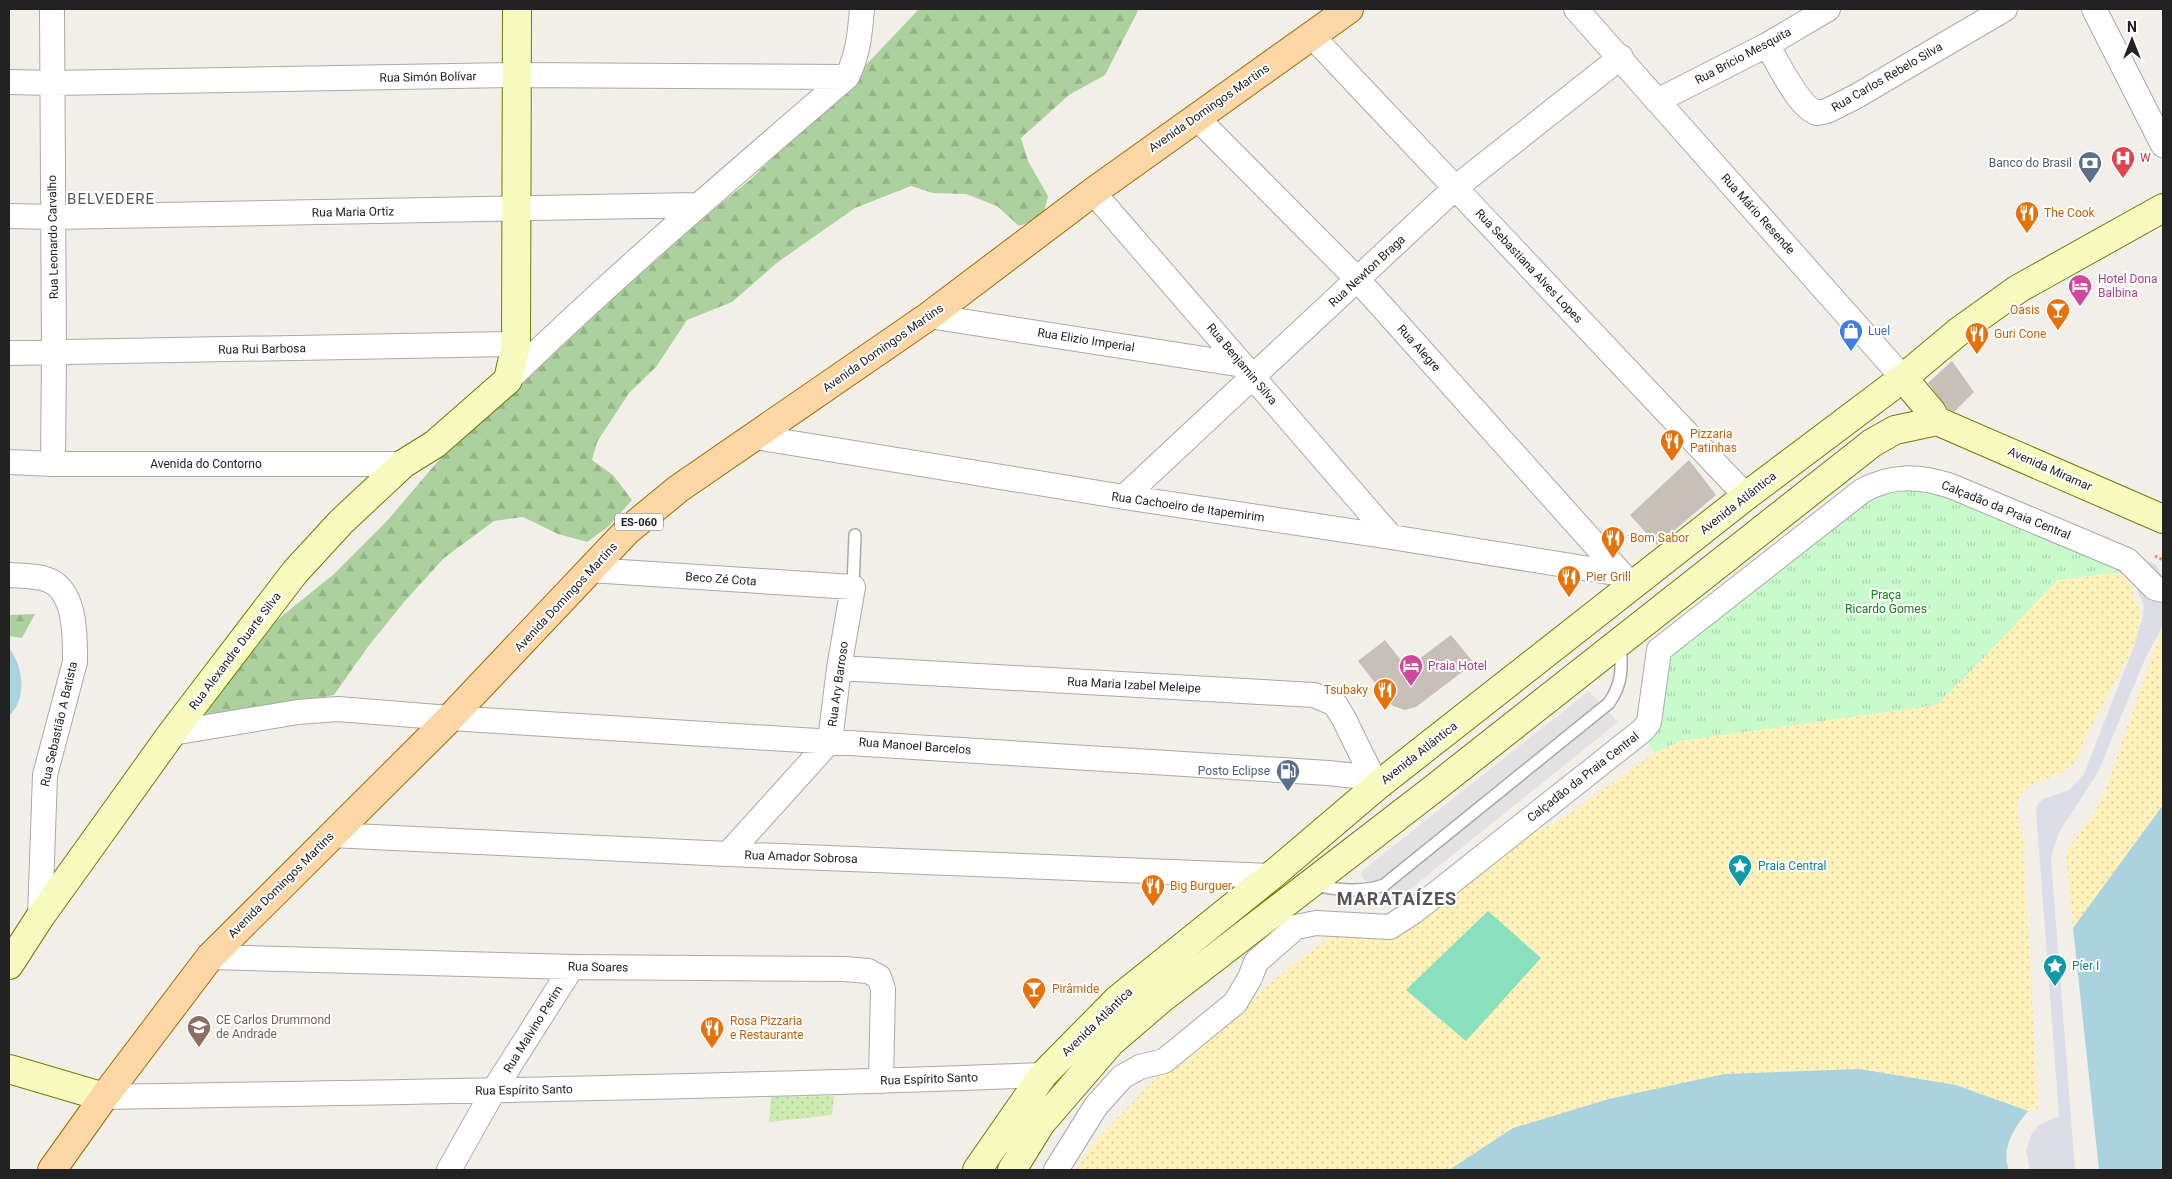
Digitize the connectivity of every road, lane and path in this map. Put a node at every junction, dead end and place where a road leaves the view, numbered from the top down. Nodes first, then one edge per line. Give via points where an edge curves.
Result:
1 (52, 9) edge
2 (517, 9) edge
3 (862, 9) edge
4 (1349, 9) edge
5 (1577, 9) edge
6 (1828, 9) edge
7 (2005, 9) edge
8 (2094, 9) edge
9 (1312, 36) junction
10 (1768, 44) junction
11 (1621, 57) junction
12 (516, 75) junction
13 (847, 77) junction
14 (9, 82) edge
15 (52, 83) junction
16 (1657, 101) junction
17 (1196, 117) junction
18 (2163, 145) edge
19 (1455, 188) junction
20 (1093, 192) junction
21 (698, 205) junction
22 (2163, 208) edge
23 (516, 209) junction
24 (9, 216) edge
25 (52, 218) junction
26 (1358, 280) junction
27 (929, 316) junction
28 (516, 344) junction
29 (9, 353) edge
30 (54, 353) junction
31 (1248, 371) junction
32 (1903, 378) junction
33 (508, 380) junction
34 (1937, 421) junction
35 (755, 437) junction
36 (9, 462) edge
37 (53, 464) junction
38 (403, 464) junction
39 (1746, 496) junction
40 (1124, 498) junction
41 (2163, 518) edge
42 (855, 535) dead end
43 (1391, 537) junction
44 (590, 570) junction
45 (9, 575) edge
46 (1628, 580) junction
47 (853, 587) junction
48 (2163, 590) edge
49 (1620, 642) junction
50 (839, 668) junction
51 (450, 718) junction
52 (172, 733) junction
53 (830, 741) junction
54 (1377, 786) junction
55 (331, 835) junction
56 (728, 854) junction
57 (1271, 876) junction
58 (1309, 884) junction
59 (40, 917) junction
60 (210, 957) junction
61 (9, 965) edge
62 (572, 966) junction
63 (9, 1070) edge
64 (1043, 1075) junction
65 (880, 1081) junction
66 (494, 1090) junction
67 (104, 1098) junction
68 (52, 1170) edge
69 (449, 1170) edge
70 (977, 1170) edge
71 (1012, 1170) edge
72 (1056, 1170) edge

1 - 15 street, Rua Leonardo Carvalho
2 - 12 street
3 - 13 street via 859,44
4 - 9 main road, Avenida Domingos Martins / ES-060
5 - 11 street, Rua Mário Resende
6 - 10 street, Rua Brício Mesquita
7 - 10 street, Rua Carlos Rebelo Silva via 1855,97 1817,113 1807,107 1799,96
8 - 18 street
9 - 17 main road, Avenida Domingos Martins / ES-060
9 - 19 street, Rua Sebastiana Alves Lopes
10 - 16 street, Rua Brício Mesquita
11 - 16 street, Rua Mário Resende
11 - 19 street, Rua Newton Braga
12 - 13 street, Rua Simón Bolívar
12 - 15 street, Rua Simón Bolívar
12 - 23 street
13 - 21 street
14 - 15 street, Rua Simón Bolívar
15 - 25 street, Rua Leonardo Carvalho
16 - 32 street, Rua Mário Resende
17 - 20 main road, Avenida Domingos Martins / ES-060
17 - 26 street, Rua Alegre
19 - 26 street, Rua Newton Braga
19 - 39 street, Rua Sebastiana Alves Lopes
20 - 27 main road, Avenida Domingos Martins / ES-060
20 - 31 street, Rua Benjamin Silva
21 - 23 street, Rua Maria Ortiz
21 - 33 street
22 - 32 street, Avenida Atlântica via 2018,289 1958,332
23 - 25 street, Rua Maria Ortiz
23 - 28 street
24 - 25 street, Rua Maria Ortiz
25 - 30 street, Rua Leonardo Carvalho
26 - 31 street, Rua Newton Braga
26 - 46 street, Rua Alegre
27 - 31 street, Rua Elizio Imperial
27 - 35 main road, Avenida Domingos Martins / ES-060
28 - 30 street, Rua Rui Barbosa
28 - 33 street
29 - 30 street, Rua Rui Barbosa
30 - 37 street, Rua Leonardo Carvalho
31 - 40 street, Rua Newton Braga
31 - 43 street, Rua Benjamin Silva
32 - 34 street, Rua Mário Resende
32 - 39 street, Avenida Atlântica
33 - 38 street, Rua Alexandre Duarte Silva via 434,444
34 - 41 street, Avenida Miramar
34 - 49 street, Avenida Atlântica via 1895,430 1872,443
35 - 40 street, Rua Cachoeiro de Itapemirim
35 - 44 main road, Avenida Domingos Martins / ES-060 via 678,489 627,532
36 - 37 street, Avenida do Contorno
37 - 38 street, Avenida do Contorno
38 - 52 street, Rua Alexandre Duarte Silva via 340,522 295,572
39 - 46 street, Avenida Atlântica
40 - 43 street, Rua Cachoeiro de Itapemirim
42 - 47 lane, Rua Ary Barroso
43 - 46 street, Rua Cachoeiro de Itapemirim
44 - 47 street, Beco Zé Cota
44 - 51 main road, Avenida Domingos Martins / ES-060
45 - 59 street, Rua Sebastião A Batista via 53,582 65,593 75,646 72,671 45,775
46 - 54 street, Avenida Atlântica
47 - 50 street, Rua Ary Barroso
48 - 72 street, Calçadão da Praia Central via 2155,588 2127,560 1951,486 1905,477 1876,483 1855,496 1659,650 1649,722 1643,730 1413,912 1390,926 1316,923 1296,927 1256,962 1235,1003 1164,1061 1140,1067 1122,1077 1096,1106
49 - 58 street, Avenida Atlântica
49 - 58 lane via 1619,685 1609,703 1384,885 1370,890 1354,890
50 - 53 street, Rua Ary Barroso
50 - 54 street, Rua Maria Izabel Meleipe via 1314,695 1334,704
51 - 52 street, Rua Manoel Barcelos via 338,709 298,712
51 - 53 street, Rua Manoel Barcelos
51 - 55 main road, Avenida Domingos Martins / ES-060
52 - 59 street, Rua Alexandre Duarte Silva
53 - 54 street, Rua Manoel Barcelos via 1356,776
53 - 56 street, Rua Ary Barroso
54 - 57 street, Avenida Atlântica
55 - 56 street, Rua Amador Sobrosa
55 - 60 main road, Avenida Domingos Martins / ES-060
56 - 57 street, Rua Amador Sobrosa
57 - 64 street, Avenida Atlântica via 1117,1000
58 - 71 street, Avenida Atlântica via 1111,1042 1041,1123
59 - 61 street, Rua Alexandre Duarte Silva
60 - 62 street, Rua Soares
60 - 67 main road, Avenida Domingos Martins / ES-060
62 - 65 street, Rua Soares via 844,969 875,974 883,989
62 - 66 street, Rua Malvino Perim
63 - 67 street, Rua Espírito Santo
64 - 65 street, Rua Espírito Santo
64 - 70 street, Avenida Atlântica
65 - 66 street, Rua Espírito Santo
66 - 67 street, Rua Espírito Santo
66 - 69 street, Rua Malvino Perim
67 - 68 main road, Avenida Domingos Martins / ES-060

